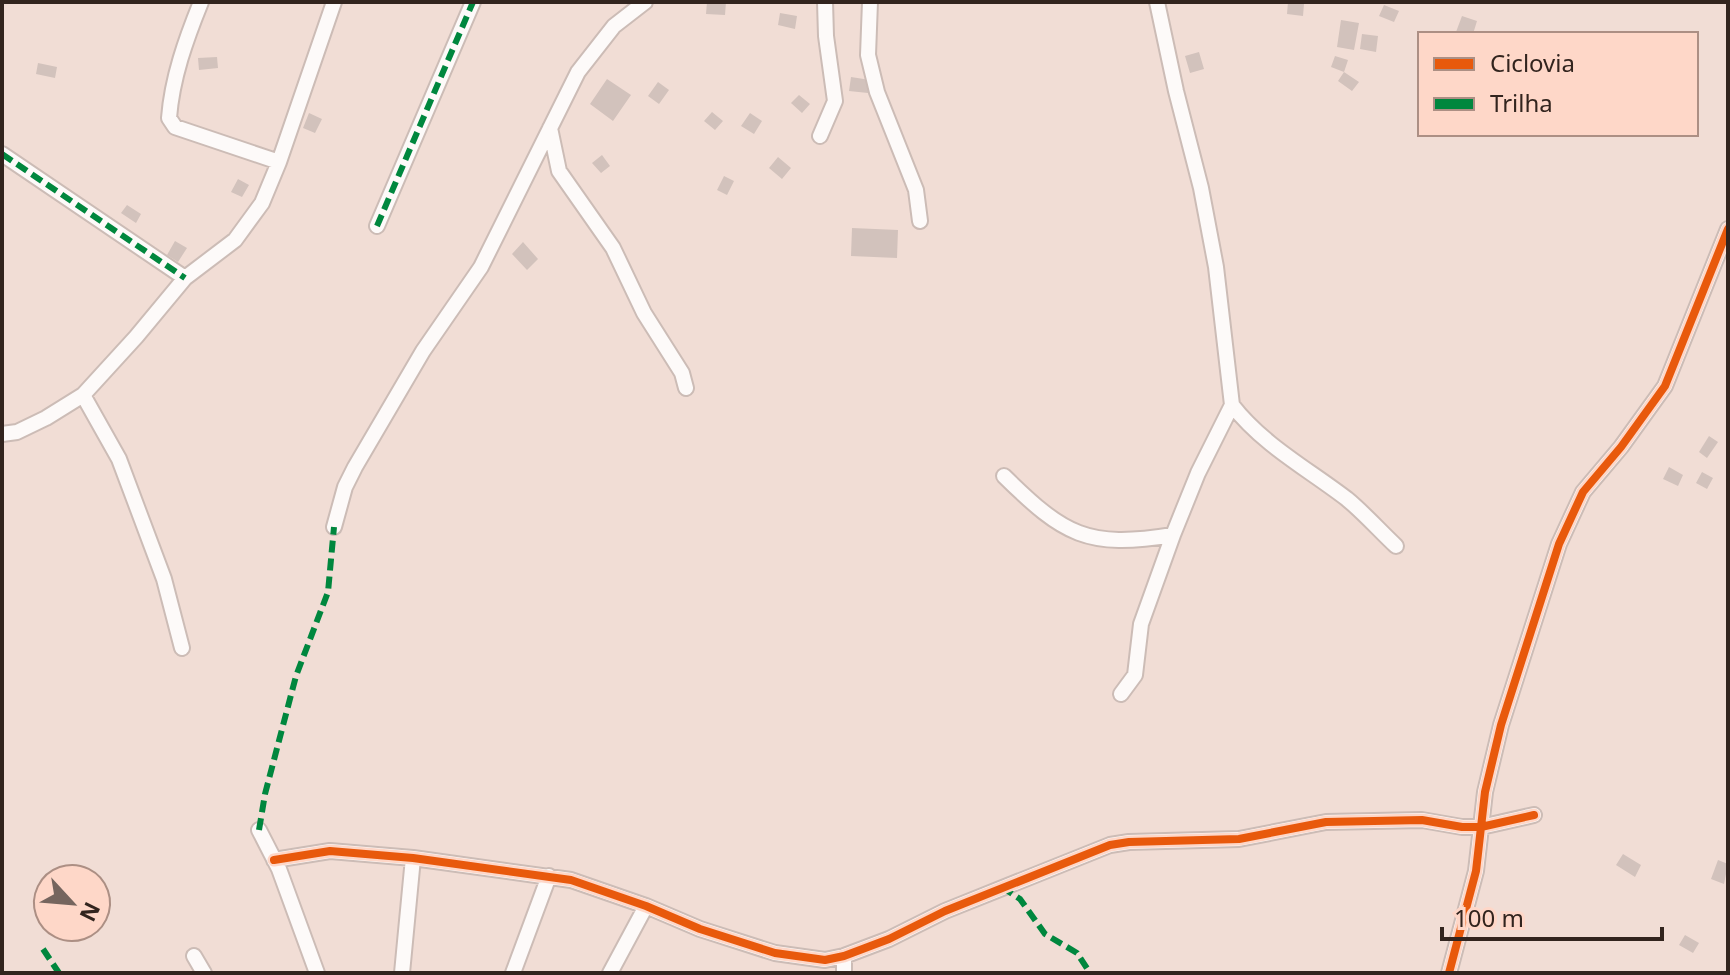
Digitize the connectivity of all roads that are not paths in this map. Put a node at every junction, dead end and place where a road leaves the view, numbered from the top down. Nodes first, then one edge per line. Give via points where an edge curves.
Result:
1 (201, 2) edge
2 (334, 2) edge
3 (473, 2) edge
4 (645, 2) edge
5 (825, 2) edge
6 (870, 2) edge
7 (1157, 2) edge
8 (550, 127) junction
9 (820, 136) dead end
10 (2, 154) edge
11 (279, 162) junction
12 (920, 221) dead end
13 (377, 226) dead end
14 (1728, 229) edge
15 (185, 278) junction
16 (686, 388) dead end
17 (83, 395) junction
18 (1232, 405) junction
19 (2, 434) edge
20 (1004, 476) dead end
21 (334, 527) dead end
22 (1173, 535) junction
23 (1396, 546) dead end
24 (182, 648) dead end
25 (1121, 694) dead end
26 (1534, 815) dead end
27 (1481, 827) junction
28 (259, 830) dead end
29 (413, 858) junction
30 (274, 860) junction
31 (549, 876) junction
32 (646, 906) junction
33 (194, 956) dead end
34 (844, 956) junction
35 (204, 973) edge
36 (317, 973) edge
37 (402, 973) edge
38 (513, 973) edge
39 (610, 973) edge
40 (844, 973) edge
41 (1449, 973) edge

1 - 11 street via 170,99 169,118 175,127
2 - 11 street
3 - 13 street
4 - 8 street via 614,26 578,72
5 - 9 street via 835,101
6 - 12 street via 868,55 916,190
7 - 18 street via 1210,235
8 - 16 street via 559,171 613,248
8 - 21 street via 481,267 361,455
10 - 15 street
11 - 15 street via 262,203 235,240
14 - 27 street via 1665,386 1583,492 1559,544 1501,725
15 - 17 street
17 - 19 street via 32,425
17 - 24 street via 119,459 164,579
18 - 22 street
18 - 23 street via 1245,422 1349,500
20 - 22 street via 1069,531 1092,539
22 - 25 street via 1141,624 1135,675
26 - 27 street
27 - 34 street via 1422,820 1326,822 1239,839 1110,845
27 - 41 street via 1476,871
28 - 30 street
29 - 30 street via 330,851
29 - 31 street
29 - 37 street
30 - 36 street
31 - 32 street
31 - 38 street
32 - 34 street via 775,953 825,960
32 - 39 street
33 - 35 street
34 - 40 street

